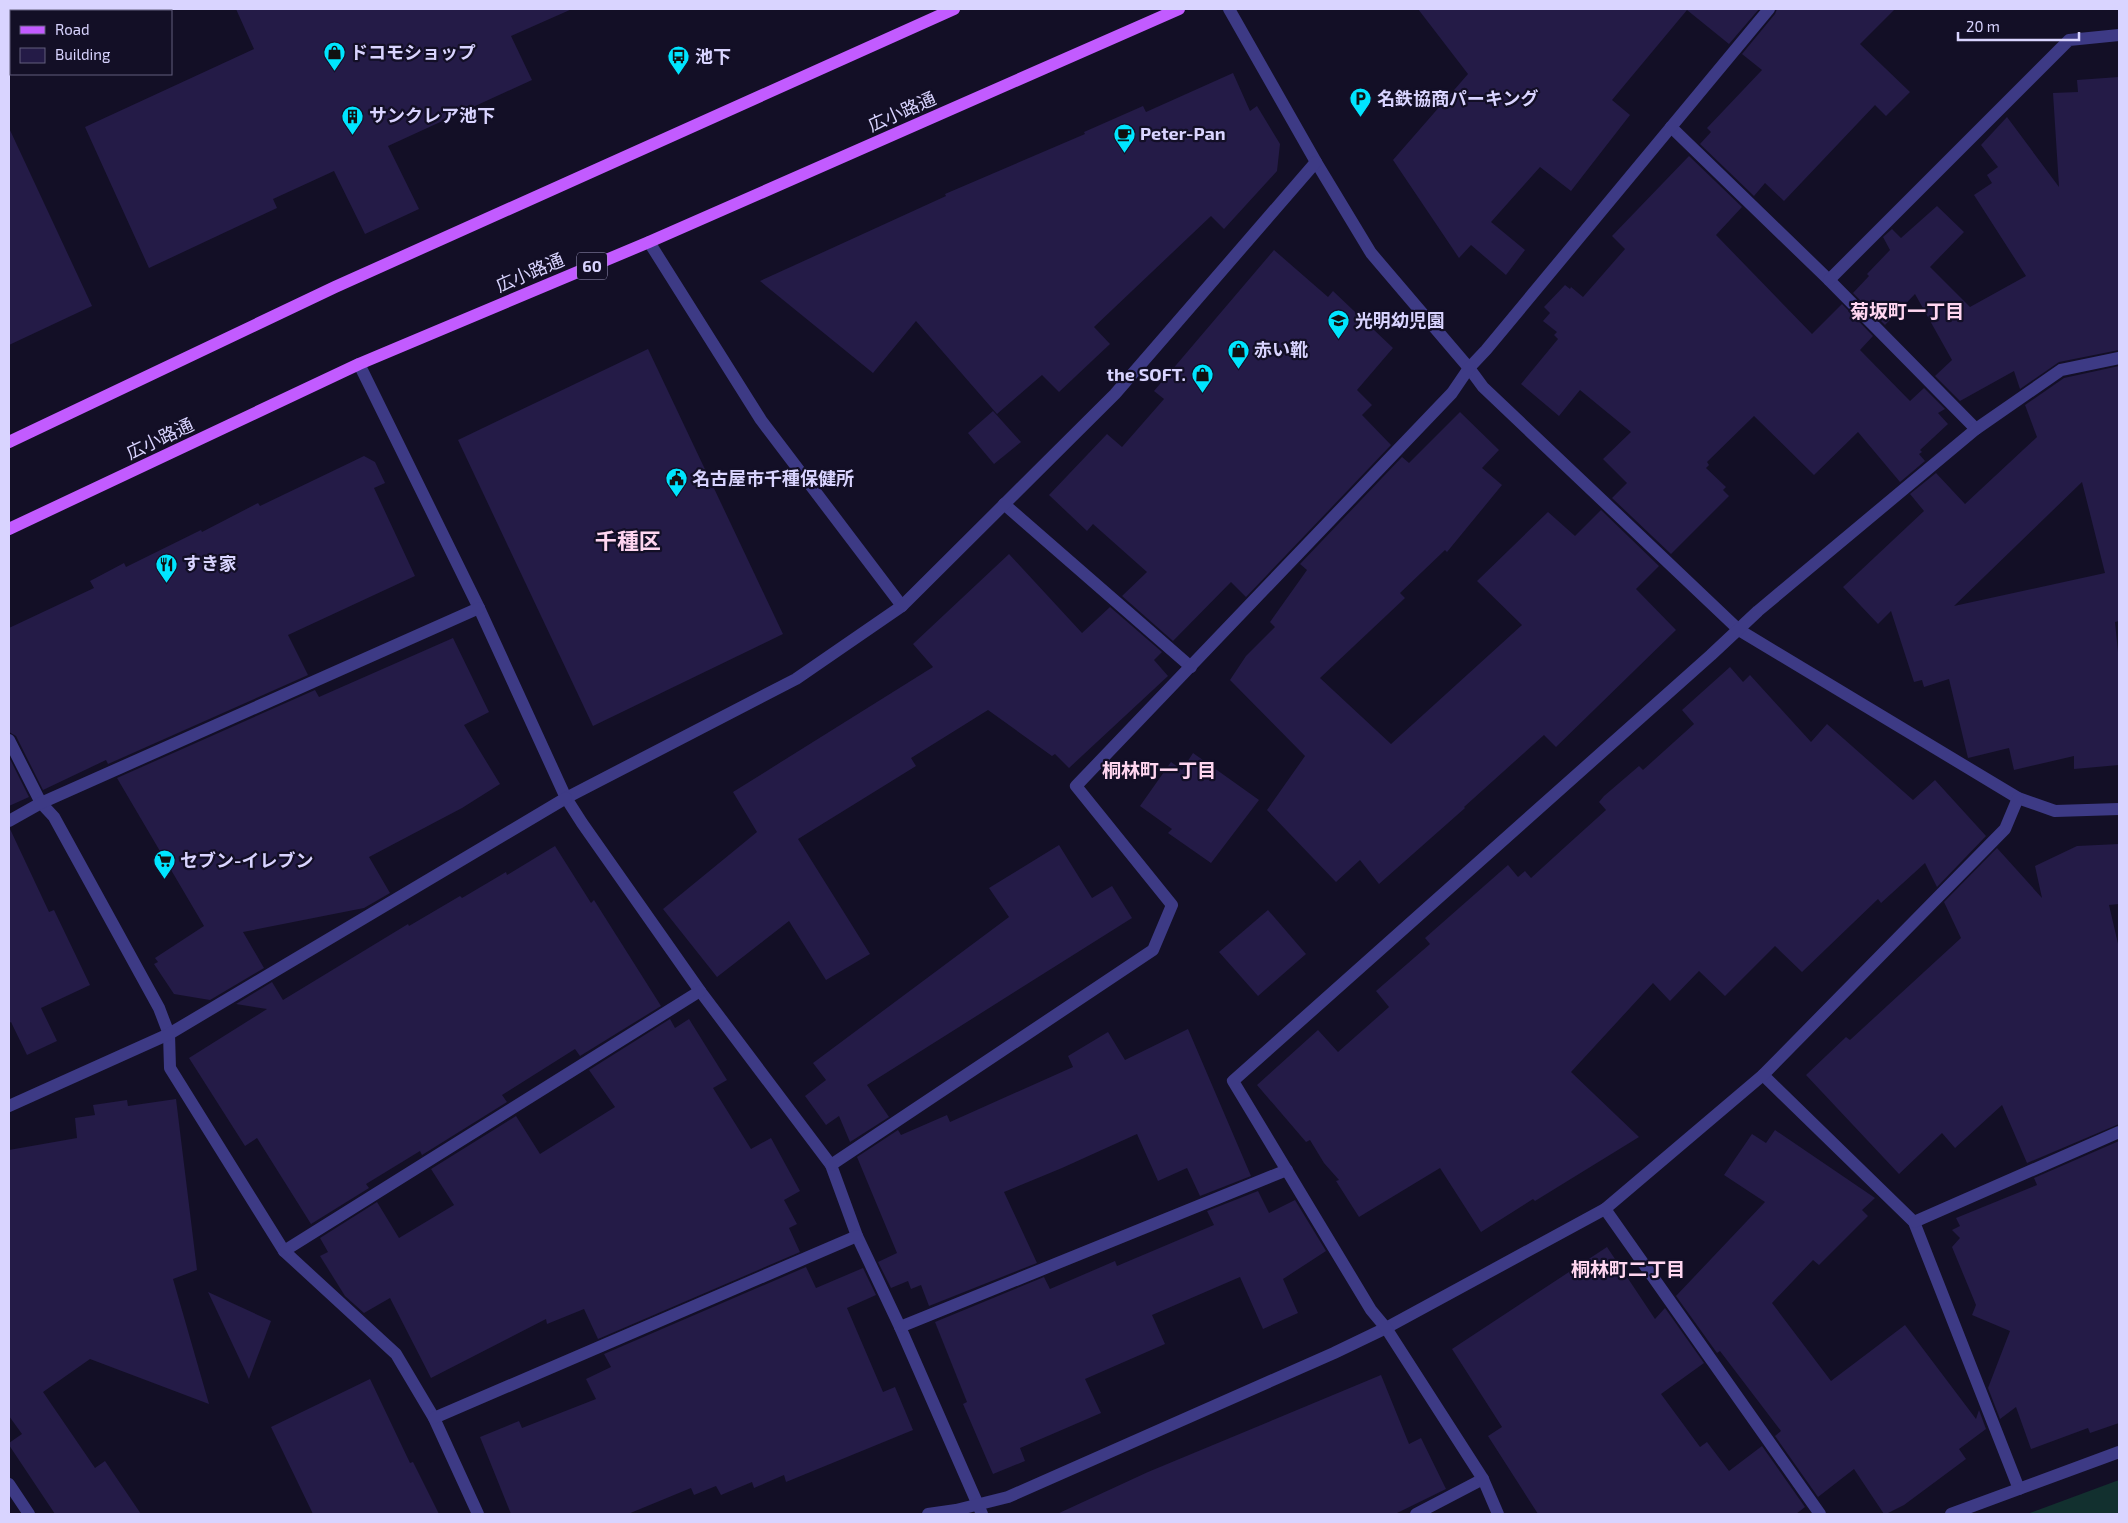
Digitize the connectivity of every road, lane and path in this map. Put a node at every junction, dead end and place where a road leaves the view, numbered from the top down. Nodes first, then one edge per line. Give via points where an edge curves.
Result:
1 (954, 9) edge
2 (1179, 9) edge
3 (1229, 9) edge
4 (1768, 9) edge
5 (2119, 35) edge
6 (1672, 127) junction
7 (1316, 162) junction
8 (649, 242) junction
9 (1830, 280) junction
10 (2119, 358) edge
11 (359, 364) junction
12 (1469, 368) junction
13 (1976, 428) junction
14 (9, 442) edge
15 (1004, 504) junction
16 (9, 529) edge
17 (902, 606) junction
18 (479, 608) junction
19 (1739, 630) junction
20 (1191, 667) junction
21 (9, 740) edge
22 (566, 798) junction
23 (2018, 798) junction
24 (41, 803) junction
25 (2119, 809) edge
26 (9, 821) edge
27 (700, 992) junction
28 (169, 1034) junction
29 (1763, 1075) junction
30 (9, 1106) edge
31 (2119, 1132) edge
32 (831, 1165) junction
33 (1287, 1170) junction
34 (1605, 1209) junction
35 (1914, 1222) junction
36 (857, 1236) junction
37 (284, 1251) junction
38 (900, 1328) junction
39 (1386, 1328) junction
40 (434, 1418) junction
41 (2119, 1452) edge
42 (1483, 1479) junction
43 (9, 1484) edge
44 (2019, 1489) junction
45 (980, 1510) edge
46 (29, 1514) edge
47 (478, 1514) edge
48 (928, 1514) edge
49 (1416, 1514) edge
50 (1498, 1514) edge
51 (1820, 1514) edge
52 (1951, 1514) edge

1 - 14 main road via 335,287
2 - 8 main road, 広小路通 / 60
3 - 7 street
4 - 6 street
5 - 9 street via 2069,40
6 - 9 street
6 - 12 street
7 - 12 street via 1371,253
7 - 15 street via 1115,394
8 - 11 main road, 広小路通 / 60
8 - 17 street via 761,420
9 - 13 street
10 - 13 street via 2061,370
11 - 16 main road, 広小路通 / 60
11 - 18 street
12 - 19 street via 1483,387
12 - 20 street via 1452,393
13 - 19 street
15 - 17 street
15 - 20 street
17 - 22 street via 796,679
18 - 22 street
18 - 24 street
19 - 23 street
19 - 33 street via 1233,1081
20 - 32 street via 1076,786 1172,905 1153,950
21 - 24 street
22 - 27 street
22 - 28 street
23 - 25 street via 2055,812
23 - 29 street via 2004,829
24 - 26 street
24 - 28 street via 54,817 159,1008
27 - 32 street
27 - 37 street
28 - 30 street
28 - 37 street via 170,1068
29 - 34 street
29 - 35 street
31 - 35 street
32 - 36 street
33 - 38 street
33 - 39 street via 1371,1310
34 - 39 street
34 - 51 street
35 - 44 street
36 - 38 street
36 - 40 street
37 - 40 street via 396,1354
38 - 45 street
39 - 42 street
39 - 45 street
40 - 47 street
41 - 44 street
42 - 49 street
42 - 50 street
43 - 46 street
44 - 52 street
45 - 48 street

